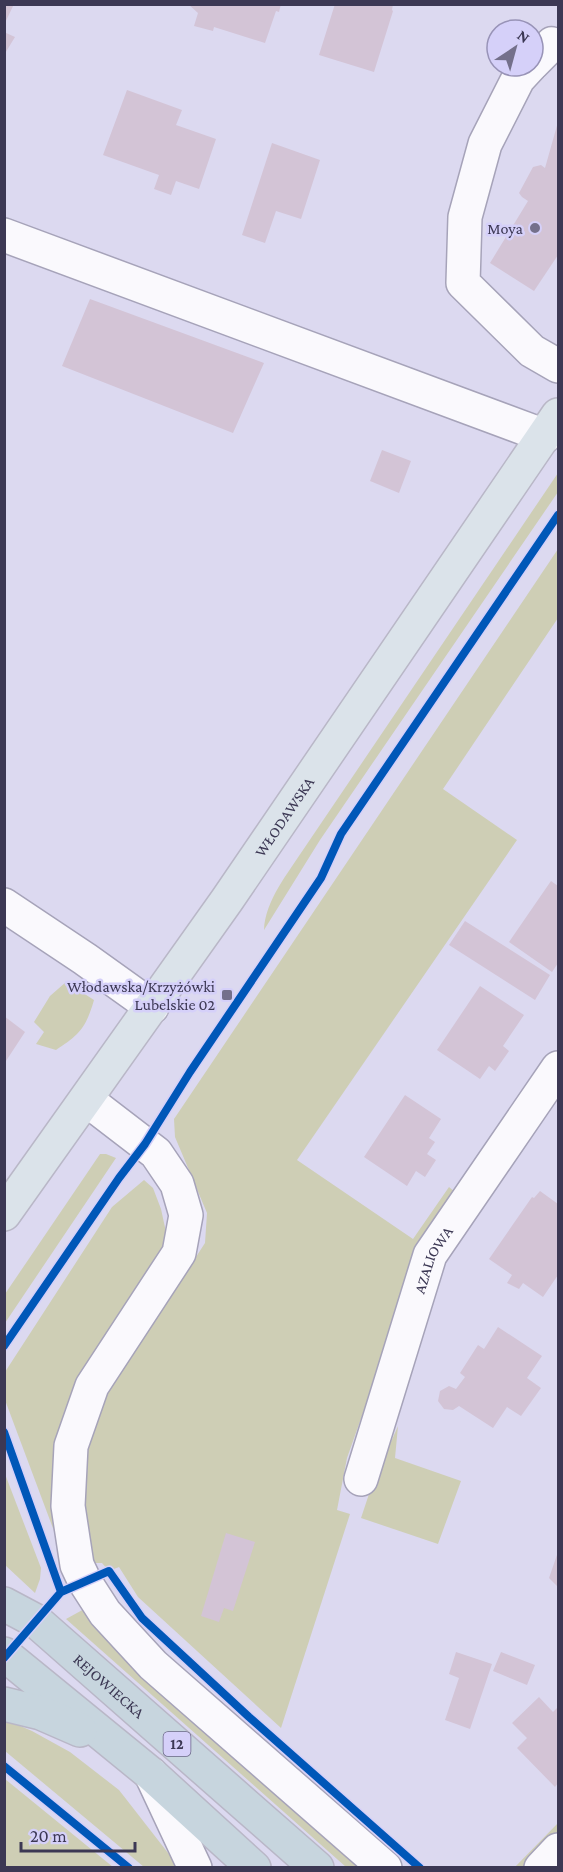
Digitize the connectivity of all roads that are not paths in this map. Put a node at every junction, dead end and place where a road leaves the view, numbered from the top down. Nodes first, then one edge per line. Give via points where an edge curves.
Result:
1 (558, 46) edge
2 (545, 52) edge
3 (519, 78) edge
4 (4, 235) edge
5 (558, 366) edge
6 (552, 425) edge
7 (4, 905) edge
8 (152, 1007) junction
9 (558, 1068) edge
10 (87, 1100) junction
11 (4, 1214) edge
12 (361, 1479) dead end
13 (4, 1588) edge
14 (4, 1604) edge
15 (36, 1621) junction
16 (4, 1654) edge
17 (4, 1704) edge
18 (115, 1745) junction
19 (151, 1774) junction
20 (558, 1850) edge
21 (195, 1868) edge
22 (254, 1868) edge
23 (317, 1868) edge
24 (385, 1868) edge
25 (541, 1868) edge

1 - 2 street via 552,45
3 - 5 street via 485,144 465,217 464,283 532,351
4 - 6 street
6 - 8 main road, WŁODAWSKA
7 - 8 street
8 - 10 main road, WŁODAWSKA
9 - 12 street, AZALIOWA via 430,1256
10 - 11 main road, WŁODAWSKA
10 - 24 street via 156,1153 177,1184 186,1215 179,1253 92,1386 71,1446 68,1506 77,1565 105,1613 153,1665
13 - 15 highway
14 - 15 highway, REJOWIECKA / 12
15 - 23 highway, REJOWIECKA / 12
16 - 18 highway, 12
17 - 18 highway via 41,1713
18 - 19 highway, 12
19 - 21 street
19 - 22 highway, 12
20 - 25 street

